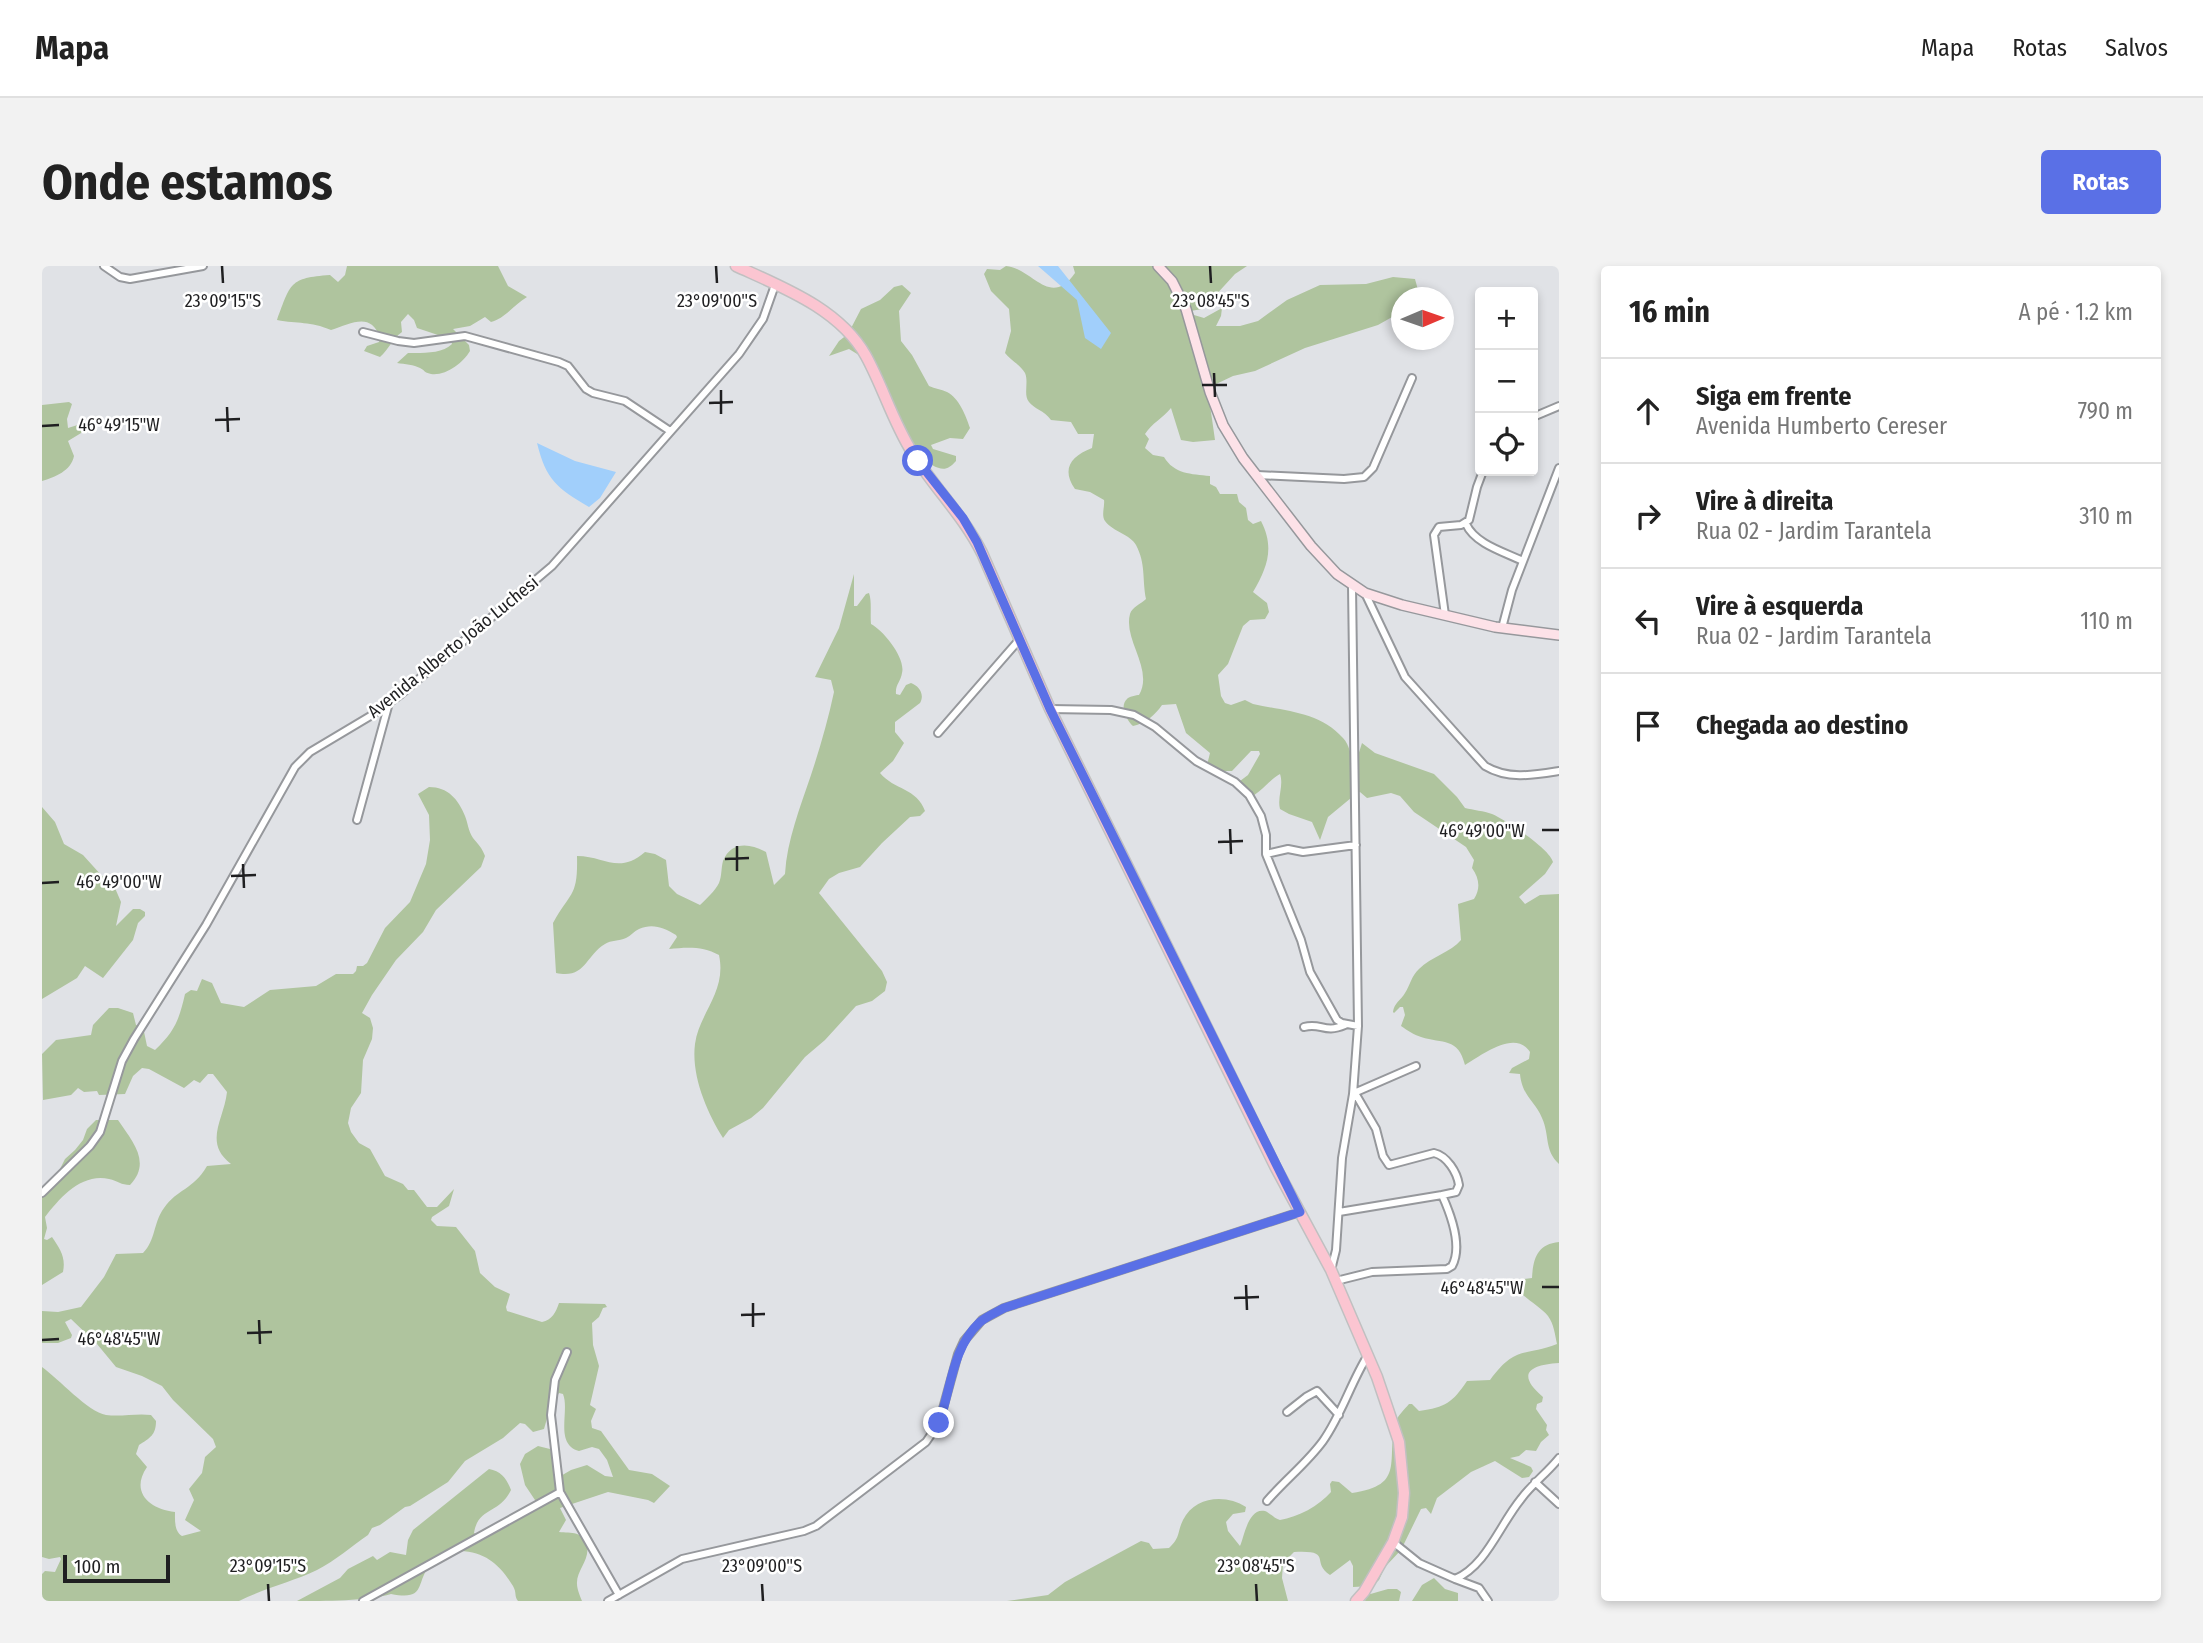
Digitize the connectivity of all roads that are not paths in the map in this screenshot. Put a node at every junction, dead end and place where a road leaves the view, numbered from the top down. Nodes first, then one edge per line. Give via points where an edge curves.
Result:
1 (104, 266) edge
2 (203, 266) edge
3 (736, 266) edge
4 (1158, 266) edge
5 (775, 285) junction
6 (363, 332) dead end
7 (1412, 378) dead end
8 (1559, 406) edge
9 (1538, 415) edge
10 (670, 430) junction
11 (1559, 468) edge
12 (1256, 475) junction
13 (1481, 476) edge
14 (1466, 524) junction
15 (1524, 561) junction
16 (1352, 586) junction
17 (1365, 593) junction
18 (1445, 615) junction
19 (1502, 628) junction
20 (1559, 635) edge
21 (1019, 640) junction
22 (389, 704) junction
23 (1050, 709) junction
24 (938, 733) dead end
25 (1559, 771) edge
26 (357, 821) dead end
27 (1356, 845) junction
28 (1266, 854) junction
29 (1345, 1024) junction
30 (1358, 1026) junction
31 (1304, 1027) dead end
32 (1416, 1066) dead end
33 (1354, 1093) junction
34 (42, 1193) edge
35 (1441, 1195) junction
36 (1300, 1212) junction
37 (1339, 1212) junction
38 (1336, 1237) junction
39 (1320, 1248) junction
40 (1331, 1270) junction
41 (1336, 1281) junction
42 (567, 1352) dead end
43 (1368, 1355) junction
44 (1287, 1412) dead end
45 (1339, 1415) junction
46 (1559, 1458) edge
47 (1535, 1482) junction
48 (560, 1492) junction
49 (1267, 1501) dead end
50 (1559, 1504) edge
51 (1393, 1542) junction
52 (1455, 1579) junction
53 (619, 1595) junction
54 (363, 1601) edge
55 (608, 1601) edge
56 (1356, 1601) edge
57 (1488, 1601) edge

1 - 2 street via 130,279
3 - 5 main road
4 - 12 street via 1172,281 1186,309 1223,425
5 - 10 street, Avenida Alberto João Luchesi via 762,319 739,354
5 - 21 main road via 831,318 865,354 905,441 977,542
6 - 10 street via 414,343 465,336 559,362 568,366 586,389 625,401
7 - 12 street via 1369,474 1335,479
8 - 9 street
10 - 22 street, Avenida Alberto João Luchesi via 552,566
11 - 15 street
12 - 16 street via 1311,546
13 - 14 street
14 - 15 street via 1482,541
14 - 18 street via 1439,527 1434,534
15 - 19 street
16 - 17 street
16 - 27 street
17 - 18 street
17 - 25 street via 1405,677 1485,766 1510,775
18 - 19 street
19 - 20 street
21 - 23 main road
21 - 24 street
22 - 26 street
22 - 34 street, Avenida Alberto João Luchesi via 310,752 295,767 122,1061 100,1132
23 - 28 street via 1123,712 1155,727 1196,761 1250,795 1261,816
23 - 36 main road
27 - 28 street
27 - 30 street
28 - 29 street via 1310,972 1332,1014
29 - 30 street
29 - 31 street via 1333,1030
30 - 33 street
32 - 33 street
33 - 35 street via 1376,1129 1382,1156 1389,1165 1434,1153 1448,1162 1459,1185 1456,1192
33 - 37 street via 1342,1158
35 - 37 street
35 - 41 street via 1455,1235 1452,1266 1372,1272
36 - 39 main road
36 - 53 street via 1004,1308 982,1320 958,1354 939,1423 926,1443 816,1526 682,1559
37 - 38 street
38 - 39 street
38 - 40 street
39 - 40 main road
40 - 41 main road
41 - 43 main road
42 - 48 street via 555,1380 551,1406
43 - 45 street
43 - 51 main road via 1399,1443 1403,1469 1402,1517
44 - 45 street via 1317,1391
45 - 49 street via 1303,1466
46 - 47 street
47 - 50 street
47 - 52 street via 1477,1566
48 - 53 street
48 - 54 street
51 - 52 street via 1419,1563
51 - 56 main road
52 - 57 street via 1479,1588
53 - 55 street

